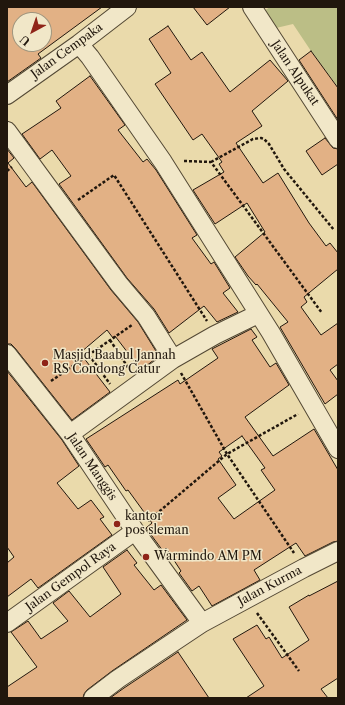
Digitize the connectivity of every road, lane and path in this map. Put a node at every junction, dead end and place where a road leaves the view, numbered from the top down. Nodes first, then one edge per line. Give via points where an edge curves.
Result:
1 (127, 7) edge
2 (252, 7) edge
3 (79, 44) junction
4 (7, 95) edge
5 (7, 132) edge
6 (338, 139) edge
7 (163, 162) junction
8 (211, 162) junction
9 (65, 210) junction
10 (334, 230) dead end
11 (322, 313) dead end
12 (258, 314) junction
13 (146, 316) junction
14 (215, 335) junction
15 (110, 340) junction
16 (7, 354) edge
17 (89, 355) junction
18 (173, 359) junction
19 (140, 384) junction
20 (36, 391) junction
21 (120, 398) junction
22 (312, 405) junction
23 (70, 434) junction
24 (338, 449) edge
25 (227, 454) junction
26 (135, 531) junction
27 (338, 551) edge
28 (304, 568) junction
29 (247, 598) junction
30 (202, 622) junction
31 (7, 623) edge
32 (299, 671) dead end
33 (93, 698) edge

1 - 3 street, Jalan Cempaka
2 - 6 street, Jalan Alpukat
3 - 4 street, Jalan Cempaka
3 - 7 street
5 - 9 street
7 - 8 path
7 - 12 street
8 - 10 path via 253,139 264,139 284,169
8 - 11 path
9 - 13 street via 119,284
9 - 14 path via 114,175
12 - 14 street
12 - 22 street
13 - 15 path
13 - 18 street
14 - 18 street
15 - 17 path
15 - 19 path
16 - 20 street, Jalan Manggis
17 - 20 path
17 - 21 path
18 - 19 street
18 - 25 path
19 - 21 street
20 - 23 street, Jalan Manggis
21 - 23 street
22 - 24 street
22 - 25 path
23 - 26 street, Jalan Manggis
25 - 26 path
25 - 28 path
26 - 30 street, Jalan Manggis
26 - 31 street, Jalan Gempol Raya
27 - 28 street, Jalan Kurma
28 - 29 street, Jalan Kurma
29 - 30 street, Jalan Kurma
29 - 32 path
30 - 33 street, Jalan Kurma

